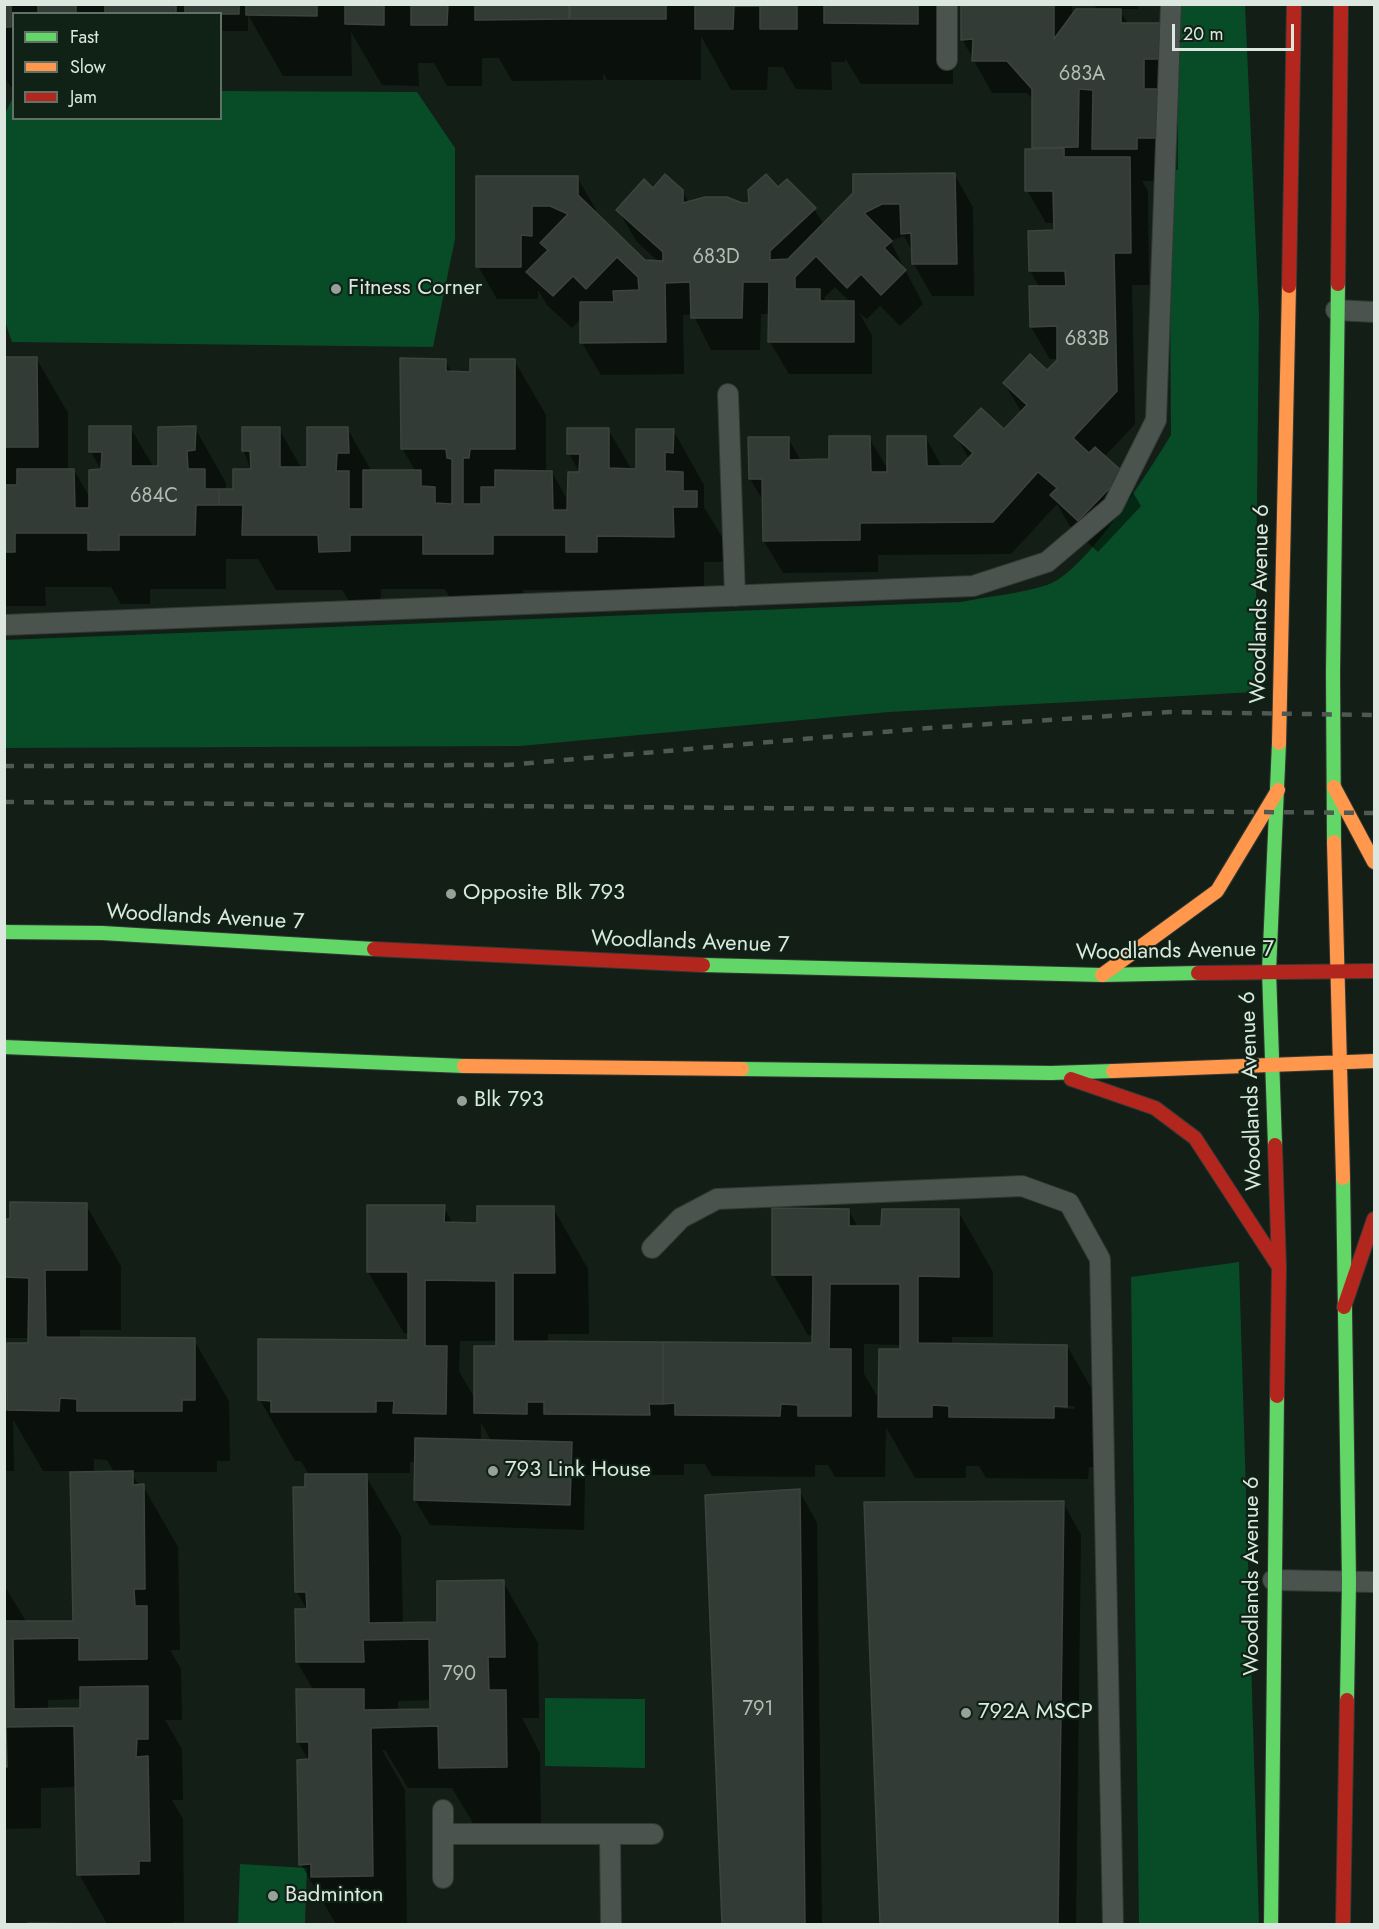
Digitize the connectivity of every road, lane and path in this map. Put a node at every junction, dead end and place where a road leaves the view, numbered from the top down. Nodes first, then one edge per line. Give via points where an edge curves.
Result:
1 (947, 4) edge
2 (1171, 4) edge
3 (1294, 4) edge
4 (1341, 4) edge
5 (946, 60) dead end
6 (1336, 310) junction
7 (1374, 312) edge
8 (728, 394) dead end
9 (735, 596) junction
10 (4, 625) edge
11 (1334, 787) junction
12 (1278, 790) junction
13 (1374, 862) edge
14 (4, 932) edge
15 (1269, 970) junction
16 (1374, 971) edge
17 (1336, 972) junction
18 (1102, 975) junction
19 (4, 1047) edge
20 (1341, 1061) junction
21 (1374, 1061) edge
22 (1272, 1065) junction
23 (1051, 1073) junction
24 (1374, 1219) edge
25 (652, 1248) dead end
26 (1279, 1266) junction
27 (1344, 1307) junction
28 (1273, 1580) junction
29 (1349, 1582) junction
30 (1374, 1582) edge
31 (443, 1810) dead end
32 (444, 1834) junction
33 (652, 1834) dead end
34 (610, 1836) junction
35 (443, 1878) dead end
36 (611, 1924) edge
37 (1113, 1924) edge
38 (1271, 1924) edge
39 (1343, 1924) edge

1 - 5 lane
2 - 9 lane via 1156,420 1113,506 1047,562 973,586
3 - 12 street, Woodlands Avenue 6
4 - 6 street
6 - 7 lane
6 - 11 street
8 - 9 lane
9 - 10 lane
11 - 13 street
11 - 17 street
12 - 15 street, Woodlands Avenue 6
12 - 18 street via 1216,891
14 - 18 street, Woodlands Avenue 7 via 102,933 759,968
15 - 17 street, Woodlands Avenue 7
15 - 18 street, Woodlands Avenue 7
15 - 22 street, Woodlands Avenue 6
16 - 17 street, Woodlands Avenue 7
17 - 20 street
19 - 23 street via 454,1066
20 - 21 street
20 - 22 street
20 - 27 street
22 - 23 street
22 - 26 street, Woodlands Avenue 6
23 - 26 street via 1155,1108 1195,1138
24 - 27 street
25 - 37 lane via 681,1218 717,1199 1022,1186 1070,1203 1100,1259
26 - 28 street, Woodlands Avenue 6
27 - 29 street
28 - 29 lane
28 - 38 street, Woodlands Avenue 6
29 - 30 lane
29 - 39 street
31 - 32 lane
32 - 34 lane
32 - 35 lane
33 - 34 lane
34 - 36 lane

